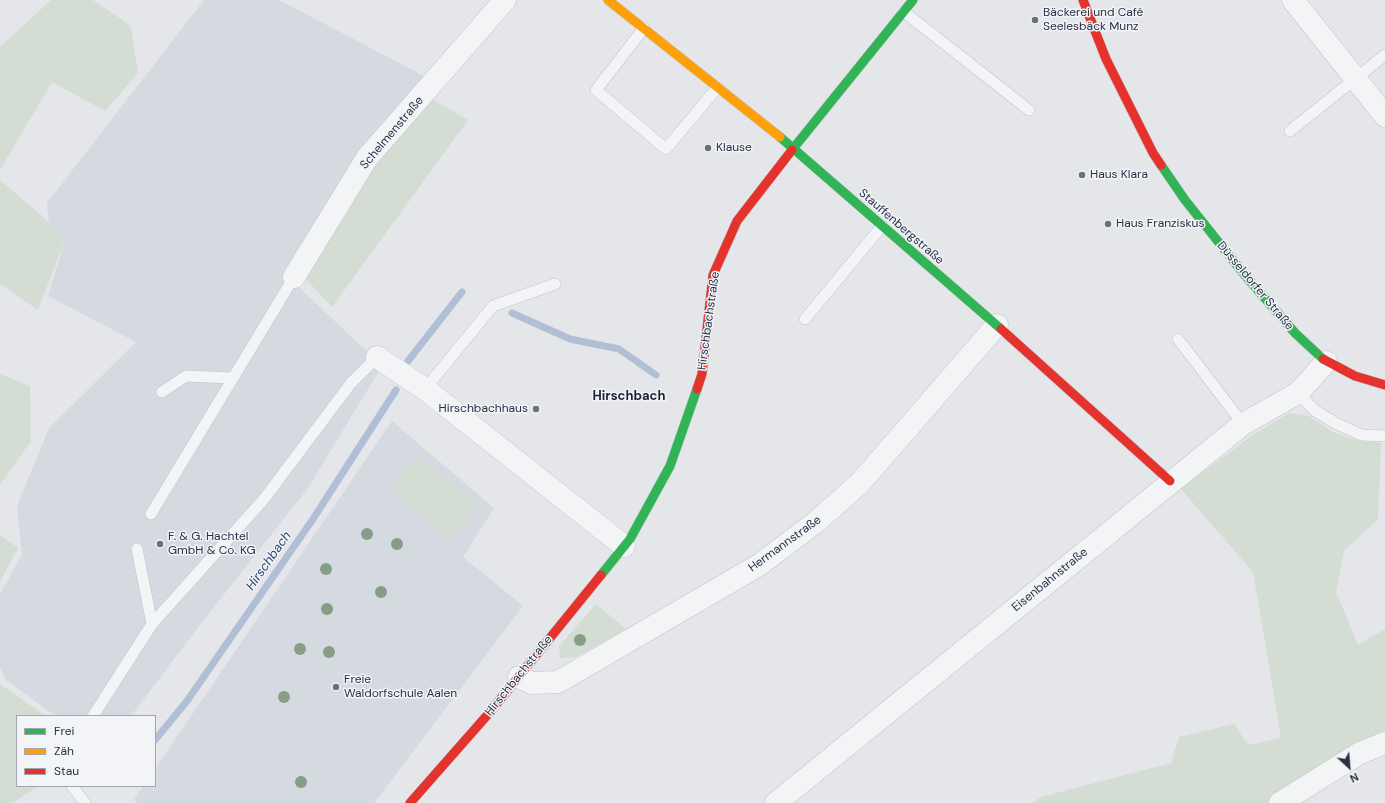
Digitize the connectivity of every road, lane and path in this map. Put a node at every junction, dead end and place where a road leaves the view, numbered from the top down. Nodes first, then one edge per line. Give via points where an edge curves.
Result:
1 (505, 0) edge
2 (608, 0) edge
3 (913, 0) edge
4 (1083, 0) edge
5 (1293, 0) edge
6 (904, 12) junction
7 (644, 28) junction
8 (1385, 55) edge
9 (1355, 79) junction
10 (717, 88) junction
11 (1029, 110) dead end
12 (1385, 116) edge
13 (1290, 131) dead end
14 (793, 148) junction
15 (882, 226) junction
16 (294, 277) joint
17 (555, 284) dead end
18 (805, 319) dead end
19 (997, 325) junction
20 (1178, 339) dead end
21 (377, 357) joint
22 (1326, 362) junction
23 (232, 378) junction
24 (1385, 385) edge
25 (425, 389) junction
26 (162, 392) dead end
27 (1298, 393) junction
28 (1243, 424) junction
29 (1385, 436) edge
30 (1170, 481) junction
31 (151, 514) dead end
32 (624, 546) junction
33 (137, 549) dead end
34 (152, 624) junction
35 (519, 677) junction
36 (94, 715) edge
37 (1385, 743) edge
38 (73, 787) edge
39 (85, 803) edge
40 (410, 803) edge
41 (776, 803) edge
42 (1280, 803) edge

1 - 16 street, Schelmenstraße via 367,158
2 - 7 street, Stauffenbergstraße
3 - 6 street, Hirschbachstraße
4 - 22 street, Düsseldorfer Straße via 1106,59 1153,153 1165,171 1244,274 1295,333
5 - 9 street
6 - 11 lane
6 - 14 street, Hirschbachstraße
7 - 10 street, Stauffenbergstraße
7 - 10 lane via 596,90 666,149
8 - 9 lane
9 - 12 street
9 - 13 lane
10 - 14 street, Stauffenbergstraße
14 - 15 street, Stauffenbergstraße
14 - 32 street, Hirschbachstraße via 737,221 713,275 702,374 670,466 630,540
15 - 18 lane
15 - 19 street, Stauffenbergstraße
16 - 23 lane
17 - 25 lane via 493,306
19 - 30 street, Stauffenbergstraße
19 - 35 street, Hermannstraße via 860,483 816,522 759,565 558,682 532,683
20 - 28 lane
21 - 25 street
21 - 34 lane via 350,383 264,499
22 - 24 street, Düsseldorfer Straße via 1355,376
22 - 27 street, Eisenbahnstraße
23 - 26 lane via 186,376
23 - 31 lane
25 - 32 street
27 - 28 street, Eisenbahnstraße
27 - 29 lane via 1314,410 1337,424 1362,435
28 - 30 street, Eisenbahnstraße
30 - 41 street, Eisenbahnstraße
32 - 35 street, Hirschbachstraße
33 - 34 lane
34 - 36 lane
35 - 40 street, Hirschbachstraße
37 - 42 street via 1360,753
38 - 39 lane

